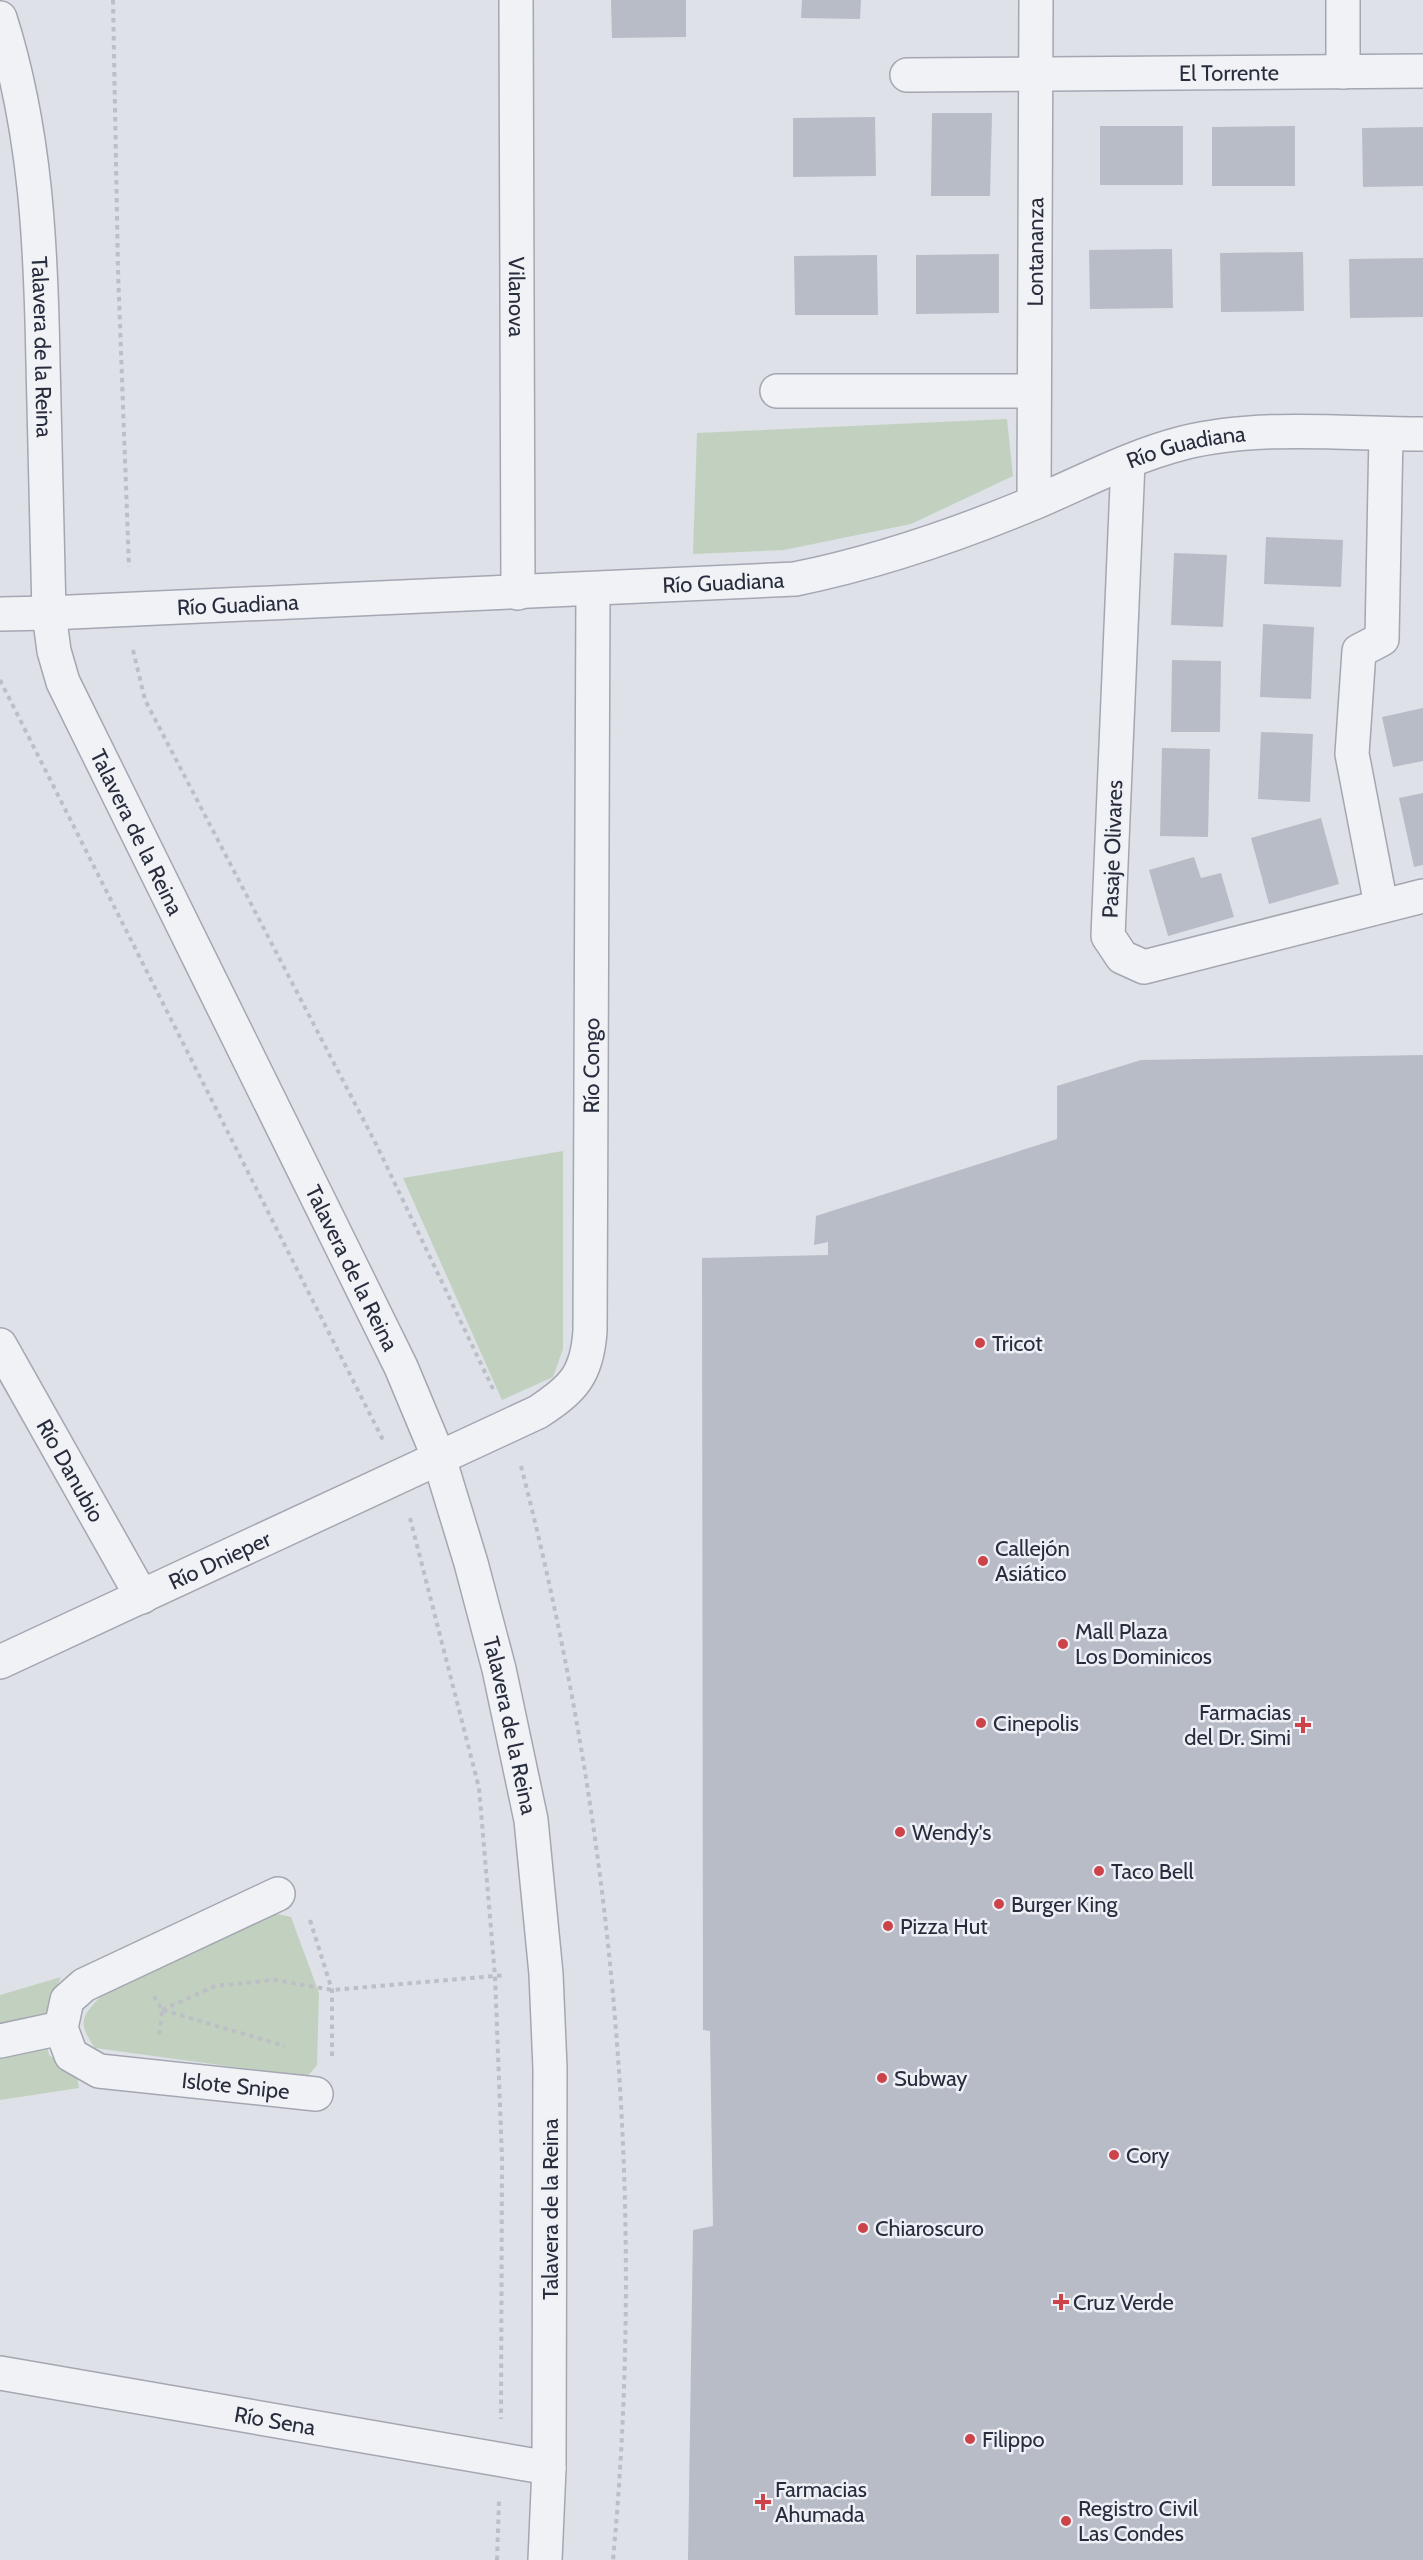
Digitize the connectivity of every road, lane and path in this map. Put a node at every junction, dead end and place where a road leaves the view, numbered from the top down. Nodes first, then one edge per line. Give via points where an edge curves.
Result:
1 (516, 0) edge
2 (1036, 0) edge
3 (1343, 0) edge
4 (0, 18) edge
5 (1423, 71) edge
6 (1343, 72) junction
7 (907, 75) dead end
8 (1036, 75) junction
9 (777, 391) dead end
10 (1034, 391) junction
11 (1386, 434) junction
12 (1423, 434) edge
13 (1128, 462) junction
14 (1034, 502) junction
15 (593, 589) junction
16 (518, 593) junction
17 (50, 613) junction
18 (0, 614) edge
19 (0, 680) edge
20 (1423, 896) edge
21 (1381, 905) junction
22 (0, 1345) edge
23 (439, 1458) junction
24 (399, 1477) junction
25 (142, 1597) junction
26 (0, 1662) edge
27 (278, 1894) joint
28 (134, 1961) junction
29 (546, 1974) junction
30 (495, 1976) junction
31 (332, 1990) junction
32 (162, 2010) junction
33 (61, 2028) junction
34 (0, 2041) edge
35 (288, 2047) dead end
36 (153, 2077) junction
37 (316, 2094) joint
38 (0, 2373) edge
39 (500, 2459) junction
40 (549, 2468) junction
41 (497, 2560) edge
42 (545, 2560) edge

1 - 16 street, Vilanova
2 - 8 street, Lontananza
3 - 6 street
4 - 17 street, Talavera de la Reina via 25,119 40,241
5 - 6 street, El Torrente
6 - 8 street, El Torrente
7 - 8 street, El Torrente
8 - 10 street, Lontananza
9 - 10 street
10 - 14 street, Lontananza
11 - 12 street, Río Guadiana
11 - 13 street, Río Guadiana via 1220,436
11 - 21 street via 1382,639 1359,651 1352,754
13 - 14 street, Río Guadiana
13 - 21 street, Pasaje Olivares via 1108,936 1122,957 1144,968
14 - 15 street, Río Guadiana via 924,546 860,566 806,576
15 - 16 street, Río Guadiana
15 - 23 street, Río Congo via 589,1352 582,1372 559,1398 529,1417
16 - 17 street, Río Guadiana
17 - 18 street, Río Guadiana
17 - 23 street, Talavera de la Reina via 54,651 76,711 401,1367
19 - 24 path
20 - 21 street, Pasaje Olivares
22 - 25 street, Río Danubio
23 - 24 street, Río Dnieper
23 - 29 street, Talavera de la Reina via 471,1563 516,1744 531,1820
24 - 25 street, Río Dnieper
24 - 30 path via 479,1788
25 - 26 street, Río Dnieper
27 - 28 street
27 - 31 path, Islote Snipe via 304,1903
28 - 32 path
28 - 33 street via 84,1985 67,2000
29 - 30 path
29 - 40 street, Talavera de la Reina via 550,2068
30 - 31 path
30 - 39 path via 502,2158
31 - 32 path via 275,1980 215,1986
31 - 37 path, Islote Snipe via 332,2087
32 - 35 path
32 - 36 path
33 - 34 street
33 - 36 street, Islote Snipe via 70,2055 99,2071
36 - 37 street, Islote Snipe
38 - 39 street, Río Sena
39 - 40 street, Río Sena
39 - 41 path
40 - 42 street, Talavera de la Reina

